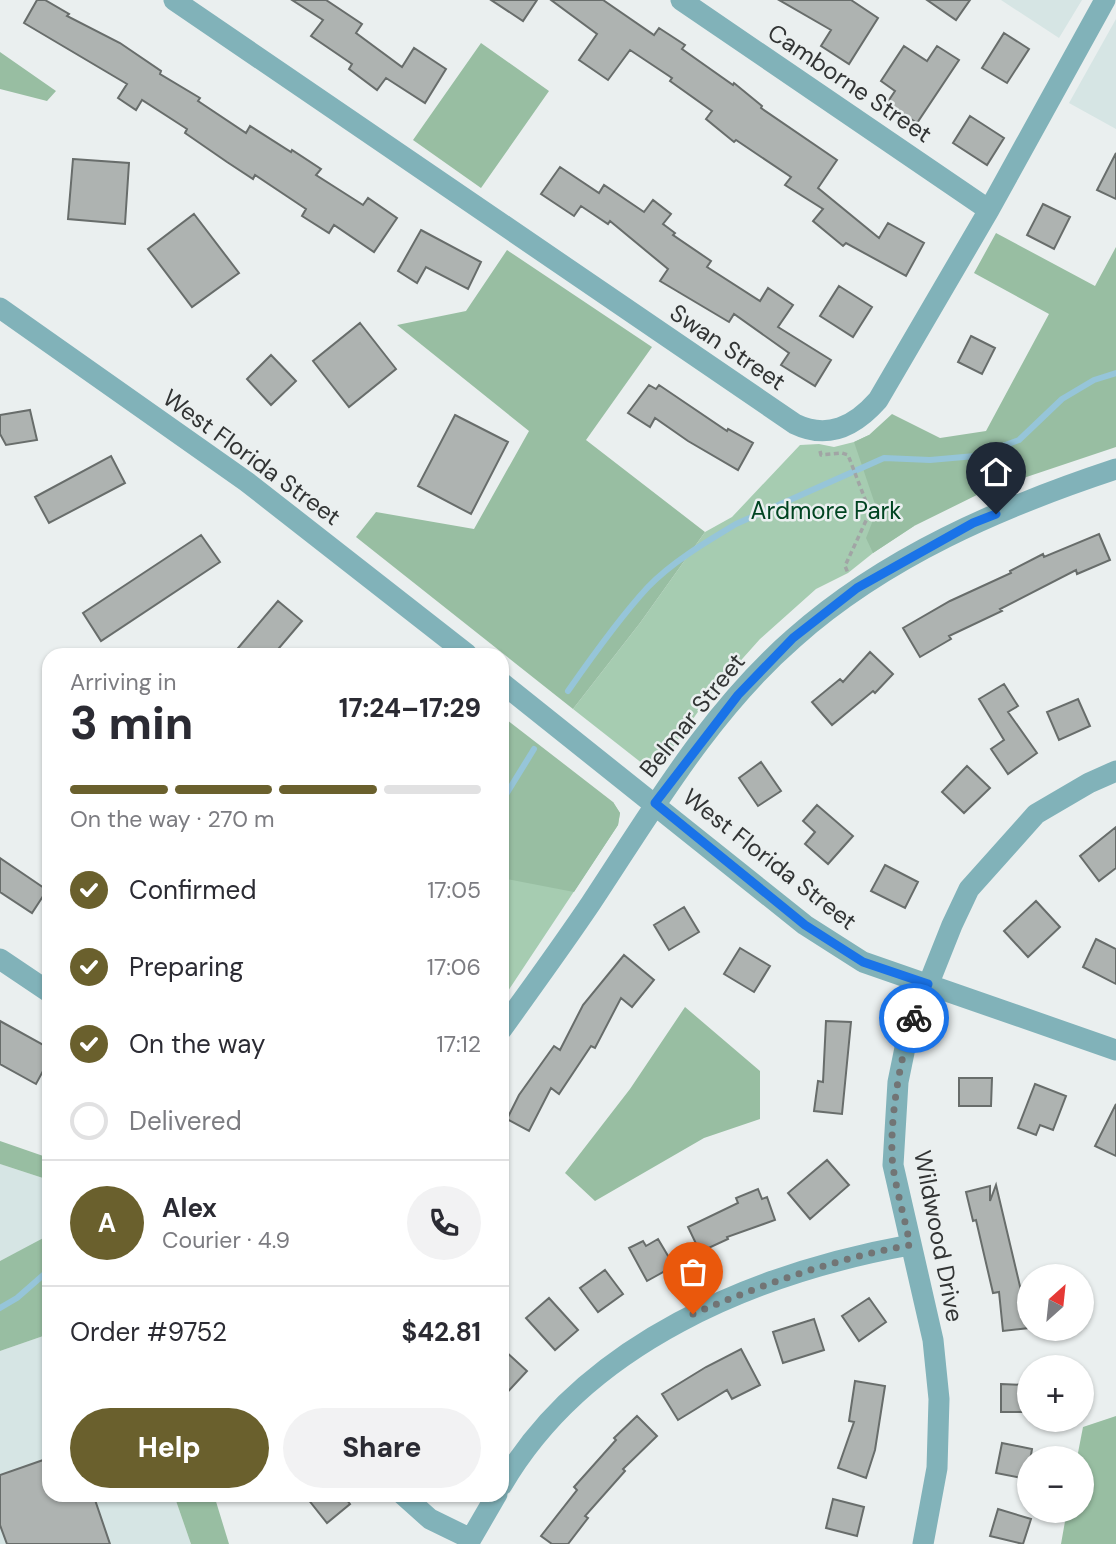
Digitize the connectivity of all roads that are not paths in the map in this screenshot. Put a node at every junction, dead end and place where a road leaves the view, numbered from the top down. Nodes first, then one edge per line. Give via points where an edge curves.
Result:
1 (174, 0) edge
2 (681, 0) edge
3 (1105, 0) edge
4 (989, 210) junction
5 (0, 309) edge
6 (1116, 469) edge
7 (459, 648) edge
8 (509, 688) edge
9 (1116, 771) edge
10 (655, 803) junction
11 (0, 958) edge
12 (928, 984) junction
13 (42, 987) edge
14 (509, 1019) edge
15 (1116, 1050) edge
16 (910, 1245) junction
17 (509, 1475) edge
18 (411, 1502) edge
19 (492, 1502) edge
20 (470, 1541) edge
21 (923, 1544) edge

1 - 4 street, Swan Street via 806,429 845,427 878,400
2 - 4 street, Camborne Street
3 - 4 street, Swan Street
5 - 7 street, West Florida Street via 247,482
6 - 10 street, Belmar Street via 973,523 857,588 793,638 738,695
8 - 10 street, West Florida Street
9 - 12 street, Wildwood Drive via 1036,814 998,854 969,890
10 - 12 street, West Florida Street via 805,925 863,962
10 - 14 street, Belmar Street
11 - 13 street
12 - 15 street, West Florida Street
12 - 16 street, Wildwood Drive via 907,1038 894,1125 893,1165
16 - 17 street via 809,1269 693,1314 647,1340 580,1392 542,1430
16 - 21 street, Wildwood Drive via 933,1340 939,1399 937,1468
18 - 20 street
19 - 20 street

